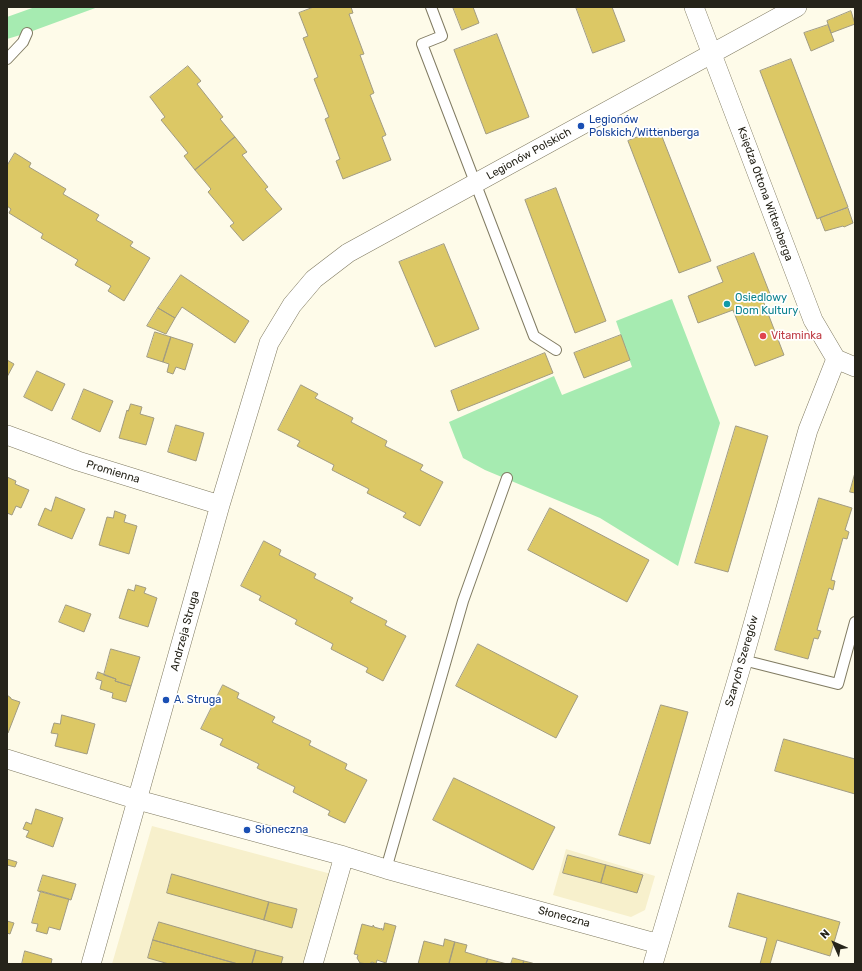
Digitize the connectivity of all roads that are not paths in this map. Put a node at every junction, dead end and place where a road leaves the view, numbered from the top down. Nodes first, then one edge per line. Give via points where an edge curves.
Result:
1 (431, 7) edge
2 (694, 7) edge
3 (797, 7) edge
4 (27, 33) dead end
5 (712, 54) junction
6 (7, 59) edge
7 (476, 183) junction
8 (292, 305) joint
9 (556, 350) dead end
10 (836, 359) junction
11 (855, 367) edge
12 (7, 435) edge
13 (507, 478) dead end
14 (220, 505) junction
15 (855, 622) edge
16 (743, 660) junction
17 (7, 759) edge
18 (138, 800) junction
19 (344, 856) junction
20 (386, 869) junction
21 (659, 944) junction
22 (91, 964) edge
23 (313, 964) edge
24 (653, 964) edge

1 - 7 lane via 442,36 422,44
2 - 5 street, Księdza Ottona Wittenberga
3 - 5 street, Legionów Polskich
4 - 6 lane via 23,42
5 - 7 street, Legionów Polskich
5 - 10 street, Księdza Ottona Wittenberga via 810,314
7 - 8 street, Legionów Polskich via 348,253 314,279
7 - 9 lane via 534,336
8 - 14 street, Andrzeja Struga via 269,343
10 - 11 street
10 - 16 street, Szarych Szeregów via 808,430
12 - 14 street, Promienna via 78,461
13 - 20 lane via 463,601
14 - 18 street, Andrzeja Struga
15 - 16 lane via 838,684
16 - 21 street, Szarych Szeregów
17 - 18 street, Słoneczna
18 - 19 street, Słoneczna
18 - 22 street, Andrzeja Struga
19 - 20 street, Słoneczna
19 - 23 street
20 - 21 street, Słoneczna
21 - 24 street, Szarych Szeregów

